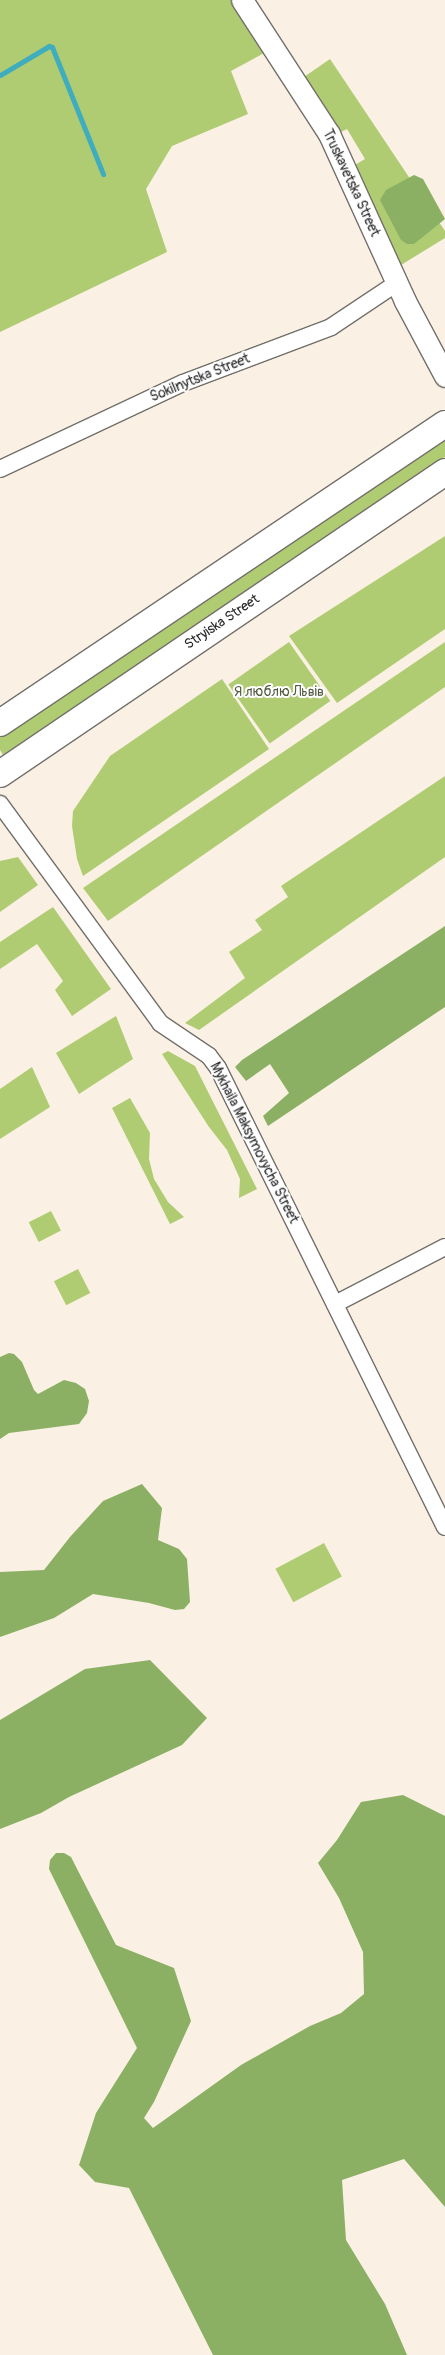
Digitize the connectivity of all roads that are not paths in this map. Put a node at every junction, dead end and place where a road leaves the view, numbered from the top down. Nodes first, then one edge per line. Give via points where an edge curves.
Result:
1 (242, 0) edge
2 (398, 284) junction
3 (445, 376) edge
4 (445, 424) edge
5 (0, 469) edge
6 (445, 472) edge
7 (0, 723) edge
8 (0, 774) edge
9 (0, 804) edge
10 (445, 1247) edge
11 (335, 1304) junction
12 (445, 1527) edge

1 - 2 street, Truskavetska Street via 329,134
2 - 3 street, Truskavetska Street
2 - 5 street, Sokilnytska Street via 331,327 183,383
4 - 7 main road
6 - 8 main road, Stryiska Street
9 - 11 street, Mykhaila Maksymovycha Street via 160,1023 210,1056
10 - 11 street
11 - 12 street, Mykhaila Maksymovycha Street

